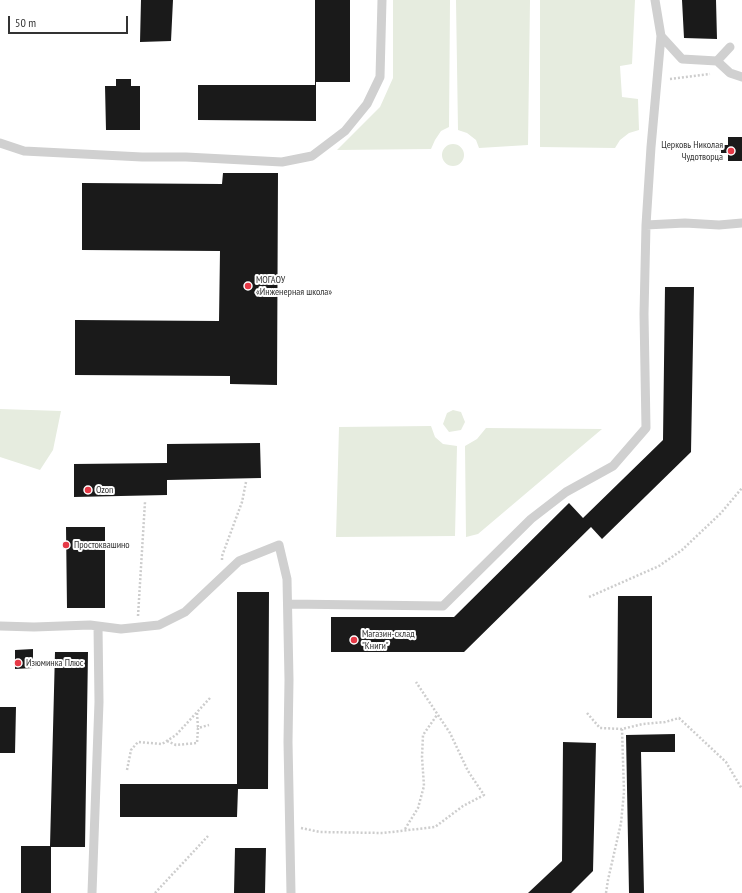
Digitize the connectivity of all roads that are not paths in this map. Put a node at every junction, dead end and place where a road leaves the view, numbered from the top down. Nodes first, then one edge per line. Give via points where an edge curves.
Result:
1 (382, 0) edge
2 (655, 0) edge
3 (661, 36) junction
4 (730, 47) dead end
5 (717, 61) junction
6 (742, 77) edge
7 (0, 143) edge
8 (742, 223) edge
9 (646, 225) junction
10 (288, 604) junction
11 (0, 626) edge
12 (98, 626) junction
13 (92, 893) edge
14 (292, 893) edge

1 - 7 lane via 380,77 367,104 345,131 312,156 282,162 142,157 24,151
2 - 3 lane
3 - 5 lane via 682,59
3 - 9 lane
4 - 5 lane
5 - 6 lane via 730,73
8 - 9 lane
9 - 10 lane via 646,428 613,466 566,492 531,519 443,606
10 - 12 lane via 287,579 279,544 239,561 185,612 159,626 121,629
10 - 14 lane
11 - 12 lane
12 - 13 lane via 99,702

